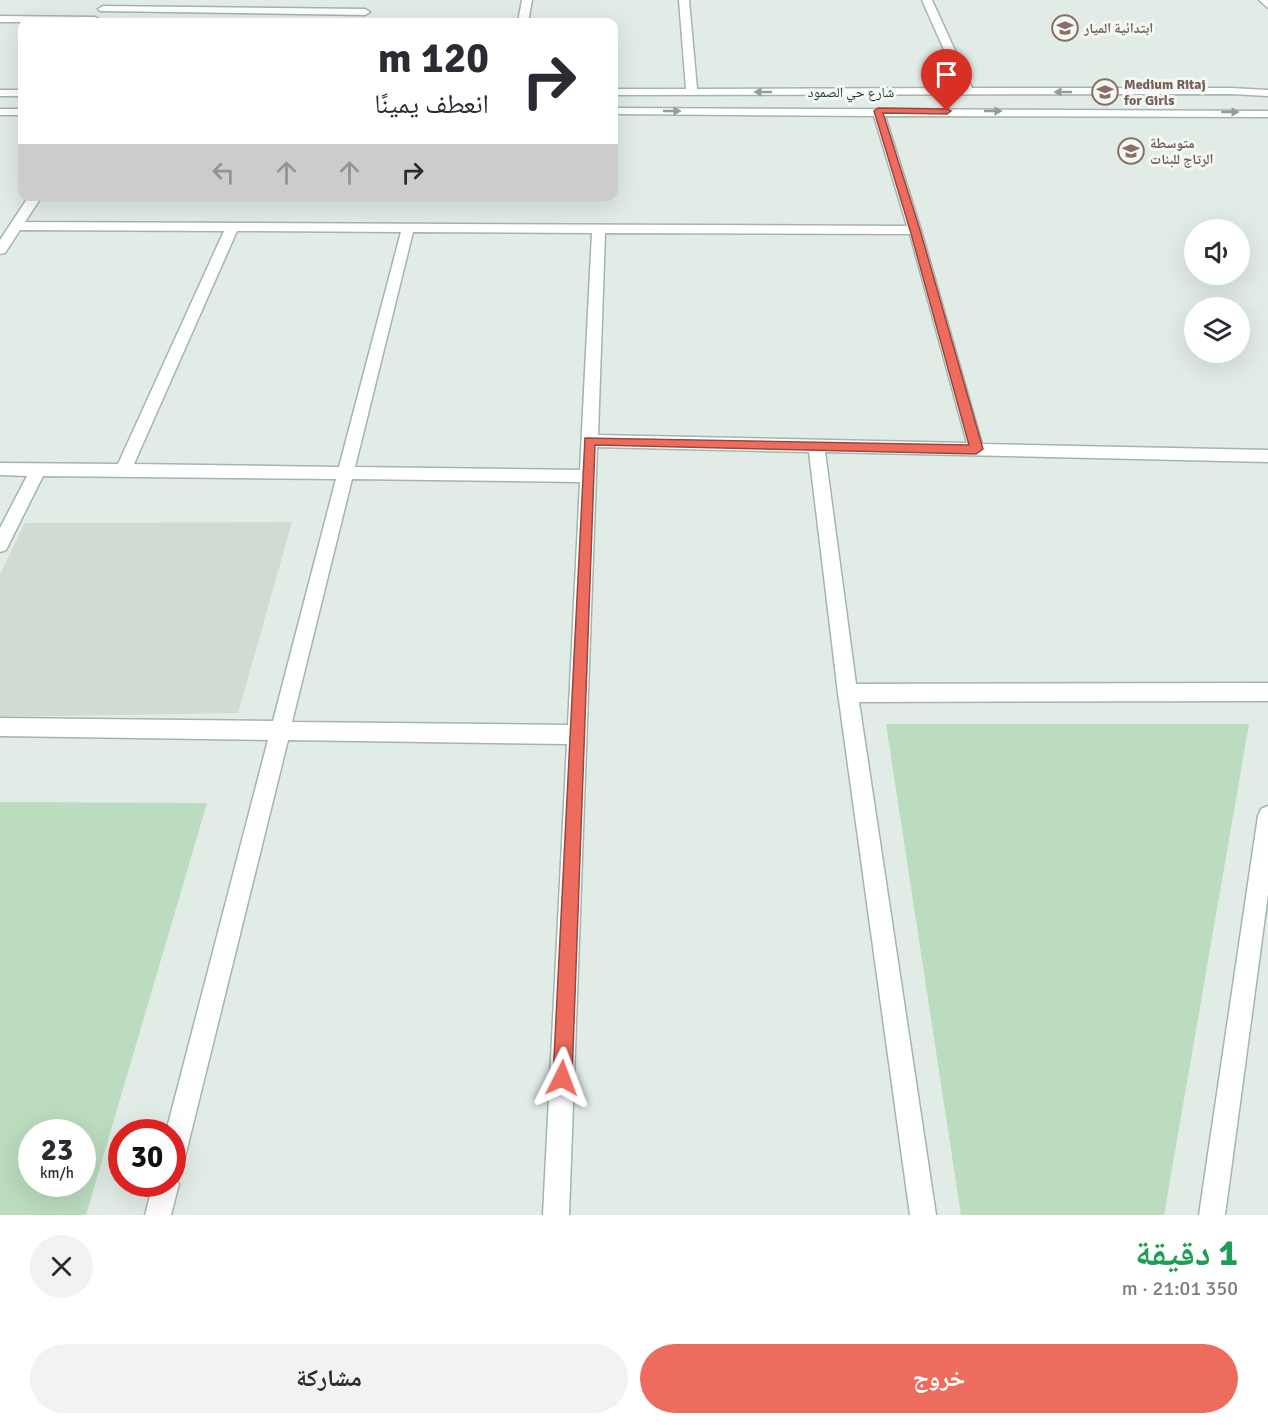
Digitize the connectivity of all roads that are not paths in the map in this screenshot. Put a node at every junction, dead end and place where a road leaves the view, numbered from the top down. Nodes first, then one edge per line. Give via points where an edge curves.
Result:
1 (110, 0) edge
2 (370, 0) edge
3 (527, 0) edge
4 (684, 0) edge
5 (927, 0) edge
6 (1264, 0) edge
7 (1268, 5) edge
8 (103, 9) junction
9 (365, 12) junction
10 (96, 18) edge
11 (363, 18) edge
12 (524, 18) edge
13 (0, 19) edge
14 (18, 19) edge
15 (618, 92) edge
16 (692, 92) junction
17 (783, 92) junction
18 (843, 92) junction
19 (968, 92) junction
20 (0, 93) edge
21 (18, 93) edge
22 (1268, 93) edge
23 (618, 111) edge
24 (781, 111) junction
25 (844, 111) junction
26 (878, 111) junction
27 (0, 112) edge
28 (18, 112) edge
29 (1268, 114) edge
30 (33, 201) edge
31 (16, 226) junction
32 (232, 227) junction
33 (408, 228) junction
34 (599, 228) junction
35 (915, 230) junction
36 (0, 250) edge
37 (590, 441) junction
38 (816, 446) junction
39 (976, 449) junction
40 (1268, 456) edge
41 (0, 469) edge
42 (38, 469) junction
43 (123, 470) junction
44 (346, 473) junction
45 (588, 476) junction
46 (0, 545) edge
47 (1268, 692) edge
48 (848, 693) junction
49 (0, 727) edge
50 (280, 731) junction
51 (577, 735) junction
52 (1268, 816) edge
53 (182, 1119) edge
54 (163, 1197) edge
55 (158, 1215) edge
56 (556, 1215) edge
57 (922, 1215) edge
58 (1212, 1215) edge

1 - 8 street
2 - 9 street
3 - 12 street
4 - 16 street
5 - 19 street
6 - 7 street
8 - 9 street
8 - 10 street
9 - 11 street
13 - 14 street
15 - 16 street, شارع حي الصمود
17 -> 16 street, شارع حي الصمود
17 - 18 street, شارع حي الصمود
17 - 24 street via 790,100
18 - 19 street, شارع حي الصمود
18 - 25 street via 835,101
22 -> 19 street, شارع حي الصمود
20 - 21 street
23 -> 24 street
24 - 25 street
25 - 26 street
26 -> 29 street
26 - 35 street
27 - 28 street
30 - 31 street
31 - 32 street
31 - 36 street
32 - 33 street
32 - 43 street
33 - 34 street
33 - 44 street
34 - 35 street
34 - 37 street
35 - 39 street
37 - 38 street
37 - 45 street
38 - 39 street
38 - 48 street
39 - 40 street
41 - 42 street
42 - 43 street
42 - 46 street
43 - 44 street
44 - 45 street
44 - 50 street
45 - 51 street
47 - 48 street
48 - 57 street
49 - 50 street
50 - 51 street
50 - 53 street
51 - 56 street
52 - 58 street
54 - 55 street

